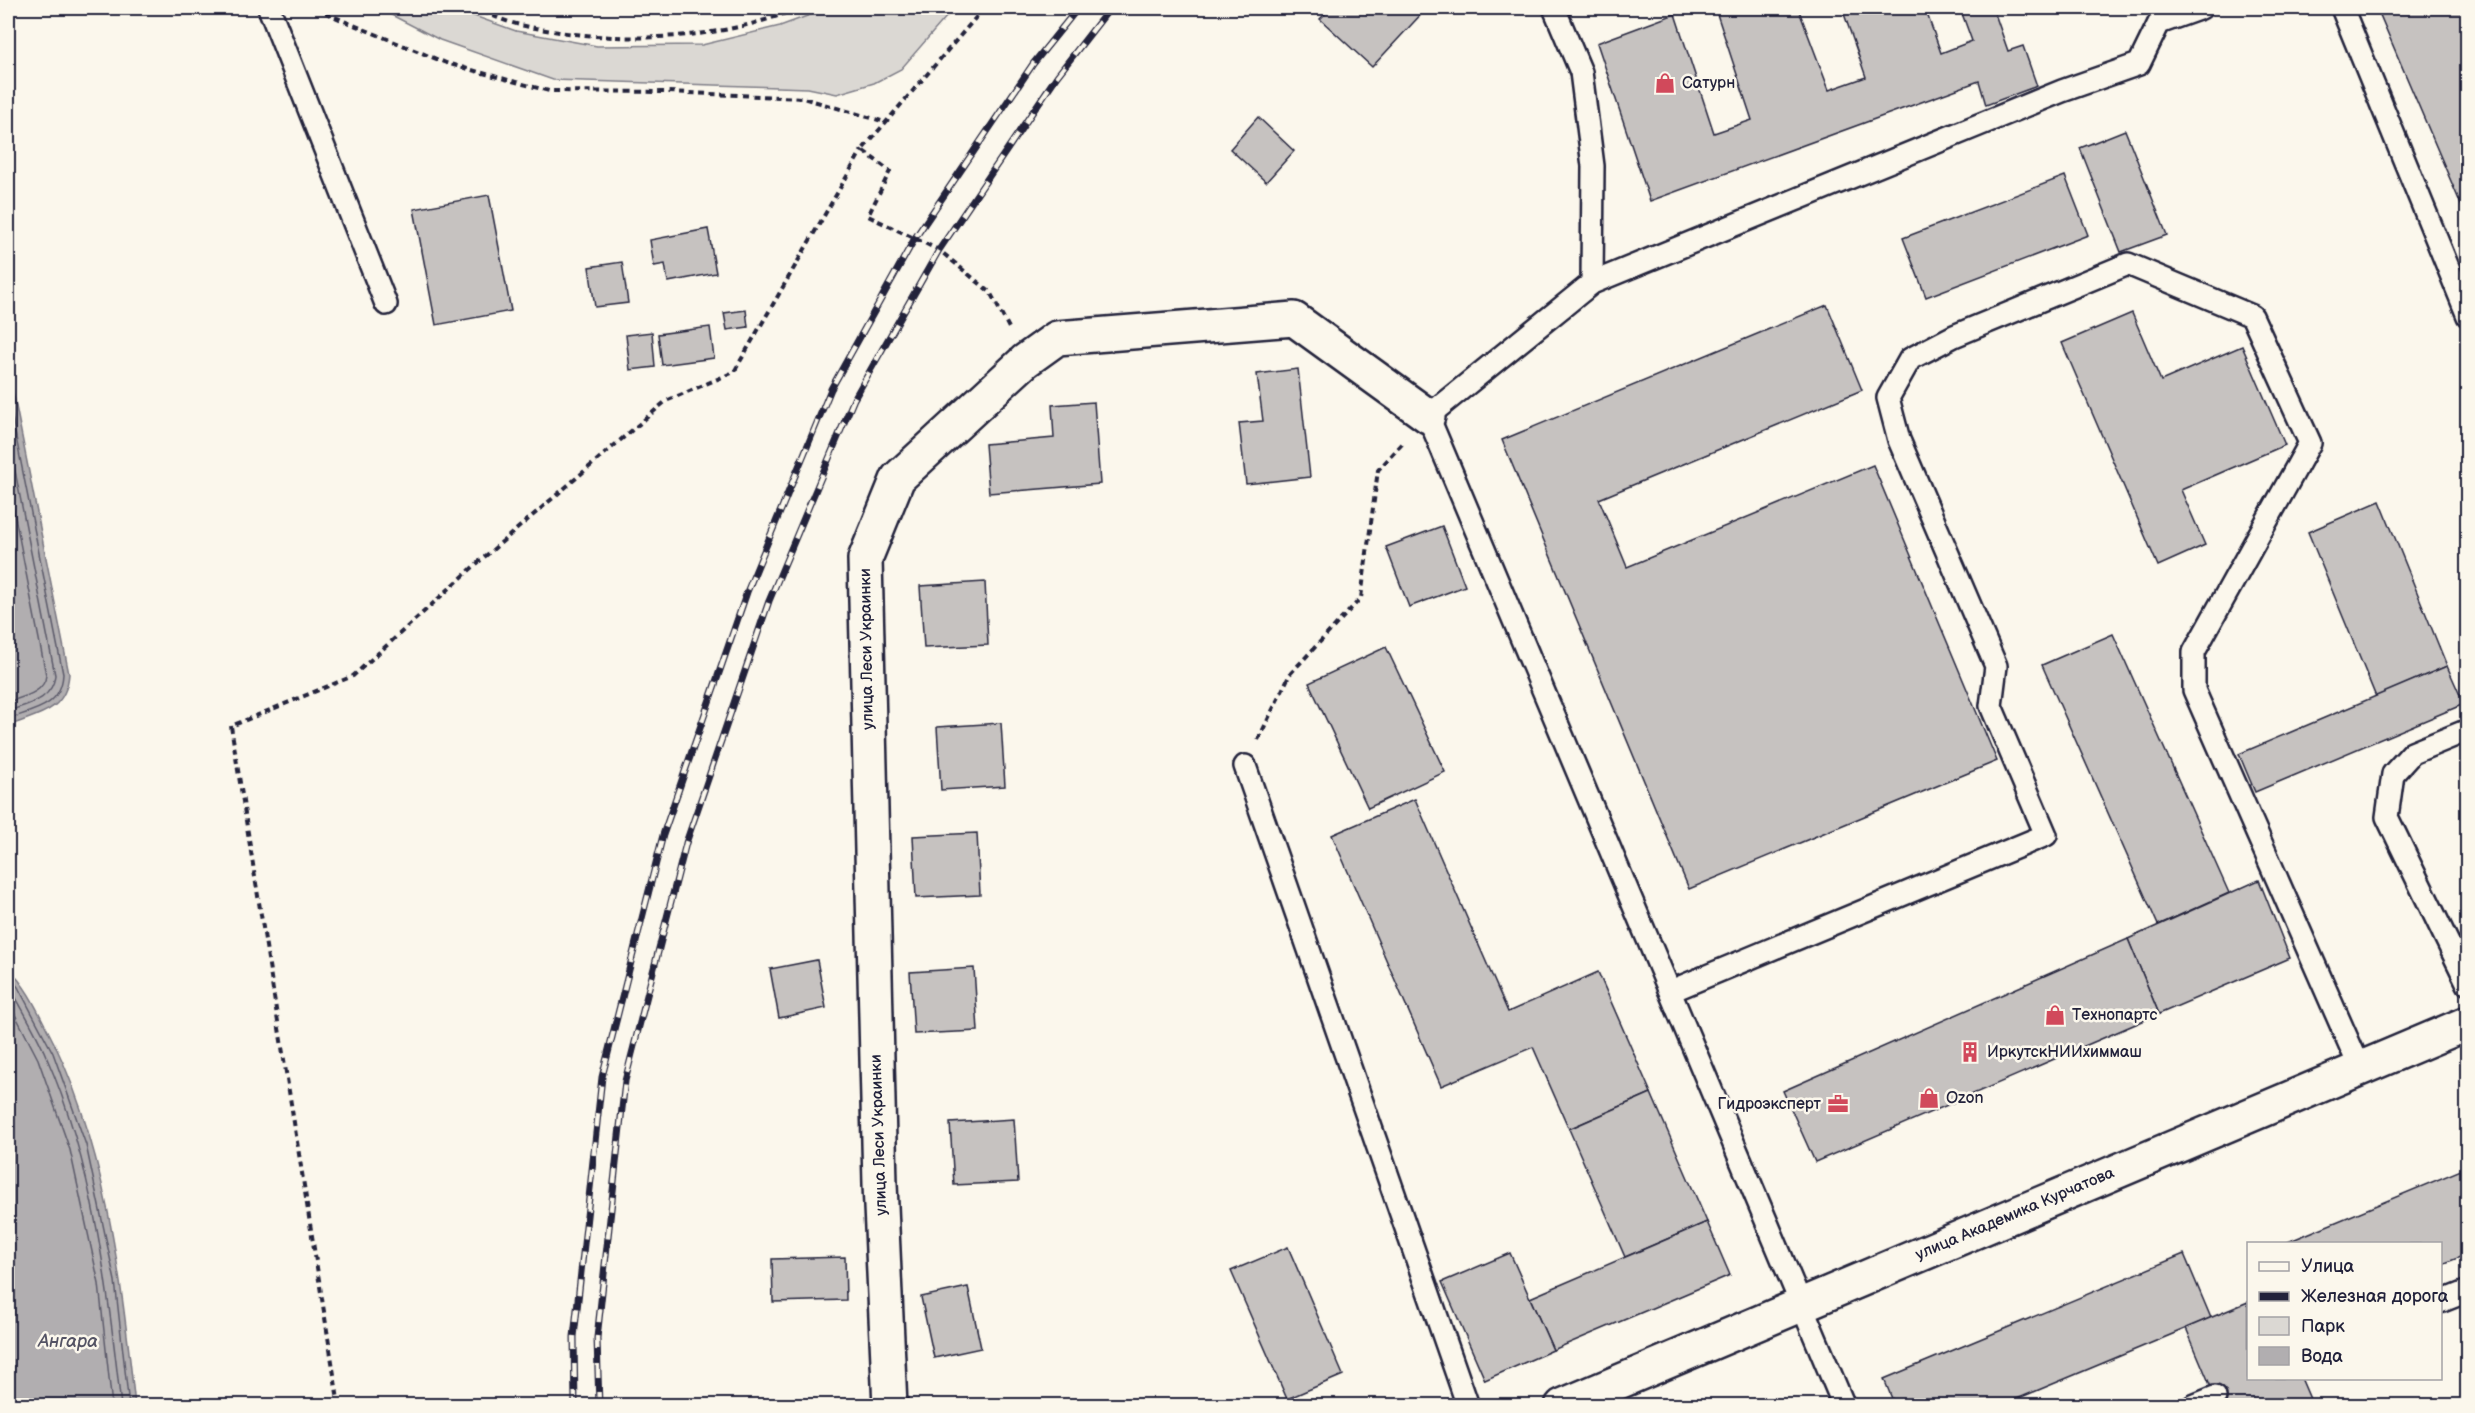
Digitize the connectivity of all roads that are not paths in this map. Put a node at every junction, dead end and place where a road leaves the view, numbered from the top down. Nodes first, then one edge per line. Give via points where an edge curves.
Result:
1 (269, 8) edge
2 (1554, 8) edge
3 (2201, 8) edge
4 (2342, 8) edge
5 (1592, 283) junction
6 (386, 304) dead end
7 (2468, 316) edge
8 (1428, 416) junction
9 (2468, 730) edge
10 (1245, 766) road end
11 (2468, 984) edge
12 (1671, 991) junction
13 (2468, 1023) edge
14 (2360, 1068) junction
15 (2468, 1291) edge
16 (2442, 1301) edge
17 (1803, 1304) junction
18 (2215, 1397) dead end
19 (890, 1406) edge
20 (1468, 1406) edge
21 (1562, 1406) edge
22 (1845, 1406) edge
23 (2193, 1406) edge

1 - 6 lane
2 - 5 lane via 1581,72 1593,166
3 - 5 lane via 2159,23 2139,64 2062,91
4 - 7 lane
5 - 8 lane
8 - 12 lane
8 - 19 street, улица Леси Украинки via 1294,319 1057,338 1025,361 898,478 865,559 880,1184
9 - 11 lane via 2412,753 2393,774 2387,817
10 - 20 lane
12 - 14 lane via 2046,835 1991,706 1996,666 1899,440 1888,398 1910,359 1954,336 2128,264 2252,316 2310,443 2194,652 2194,690
12 - 17 lane
13 - 14 street, улица Академика Курчатова
14 - 17 street, улица Академика Курчатова
15 - 16 lane
17 - 21 street, улица Академика Курчатова
17 - 22 lane
18 - 23 lane

